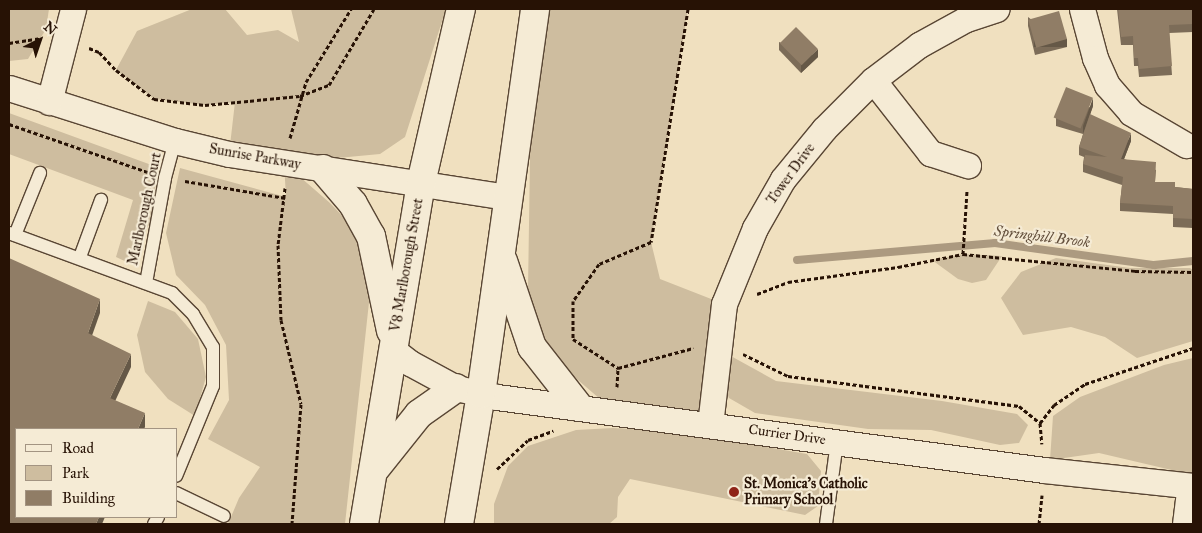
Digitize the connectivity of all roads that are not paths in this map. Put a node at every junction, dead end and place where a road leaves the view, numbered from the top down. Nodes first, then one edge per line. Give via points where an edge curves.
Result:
1 (72, 9) edge
2 (461, 9) edge
3 (535, 9) edge
4 (996, 9) edge
5 (1082, 9) edge
6 (964, 14) edge
7 (873, 80) junction
8 (9, 88) edge
9 (49, 102) junction
10 (175, 141) junction
11 (1186, 145) dead end
12 (968, 165) road end
13 (323, 169) junction
14 (40, 173) dead end
15 (420, 183) junction
16 (508, 196) junction
17 (101, 200) dead end
18 (12, 234) edge
19 (501, 254) junction
20 (80, 257) junction
21 (146, 284) junction
22 (392, 346) junction
23 (468, 391) junction
24 (579, 407) junction
25 (710, 425) junction
26 (837, 442) junction
27 (374, 470) junction
28 (178, 471) edge
29 (1192, 486) edge
30 (178, 494) edge
31 (224, 516) dead end
32 (364, 524) edge
33 (459, 524) edge
34 (826, 524) edge
35 (1185, 524) edge

1 - 9 street
2 - 15 main road, V8 Marlborough Street
3 - 16 main road
4 - 6 street, Tower Drive
5 - 11 street via 1095,58 1107,86 1131,113
6 - 7 street, Tower Drive
7 - 12 street via 930,153
7 - 25 street, Tower Drive via 824,129 783,179 755,228 727,295 718,342
8 - 9 street, Sunrise Parkway
9 - 10 street, Sunrise Parkway
10 - 13 street, Sunrise Parkway
10 - 21 lane, Marlborough Court
13 - 15 street, Sunrise Parkway
13 - 22 main road via 353,204 371,236
14 - 18 lane
15 - 16 street, Sunrise Parkway
15 - 22 main road, V8 Marlborough Street
16 - 19 main road
17 - 20 lane
18 - 20 lane
19 - 23 main road
19 - 24 main road via 532,347
20 - 21 lane
21 - 28 lane via 172,293 192,314 213,347 213,386
22 - 23 street, Currier Drive via 410,363
22 - 27 main road, V8 Marlborough Street
23 - 24 street, Currier Drive
23 - 27 main road via 419,414
23 - 33 main road
24 - 25 street, Currier Drive
25 - 26 street, Currier Drive
26 - 29 street, Currier Drive
26 - 34 lane
27 - 32 main road, V8 Marlborough Street
29 - 35 street
30 - 31 lane

